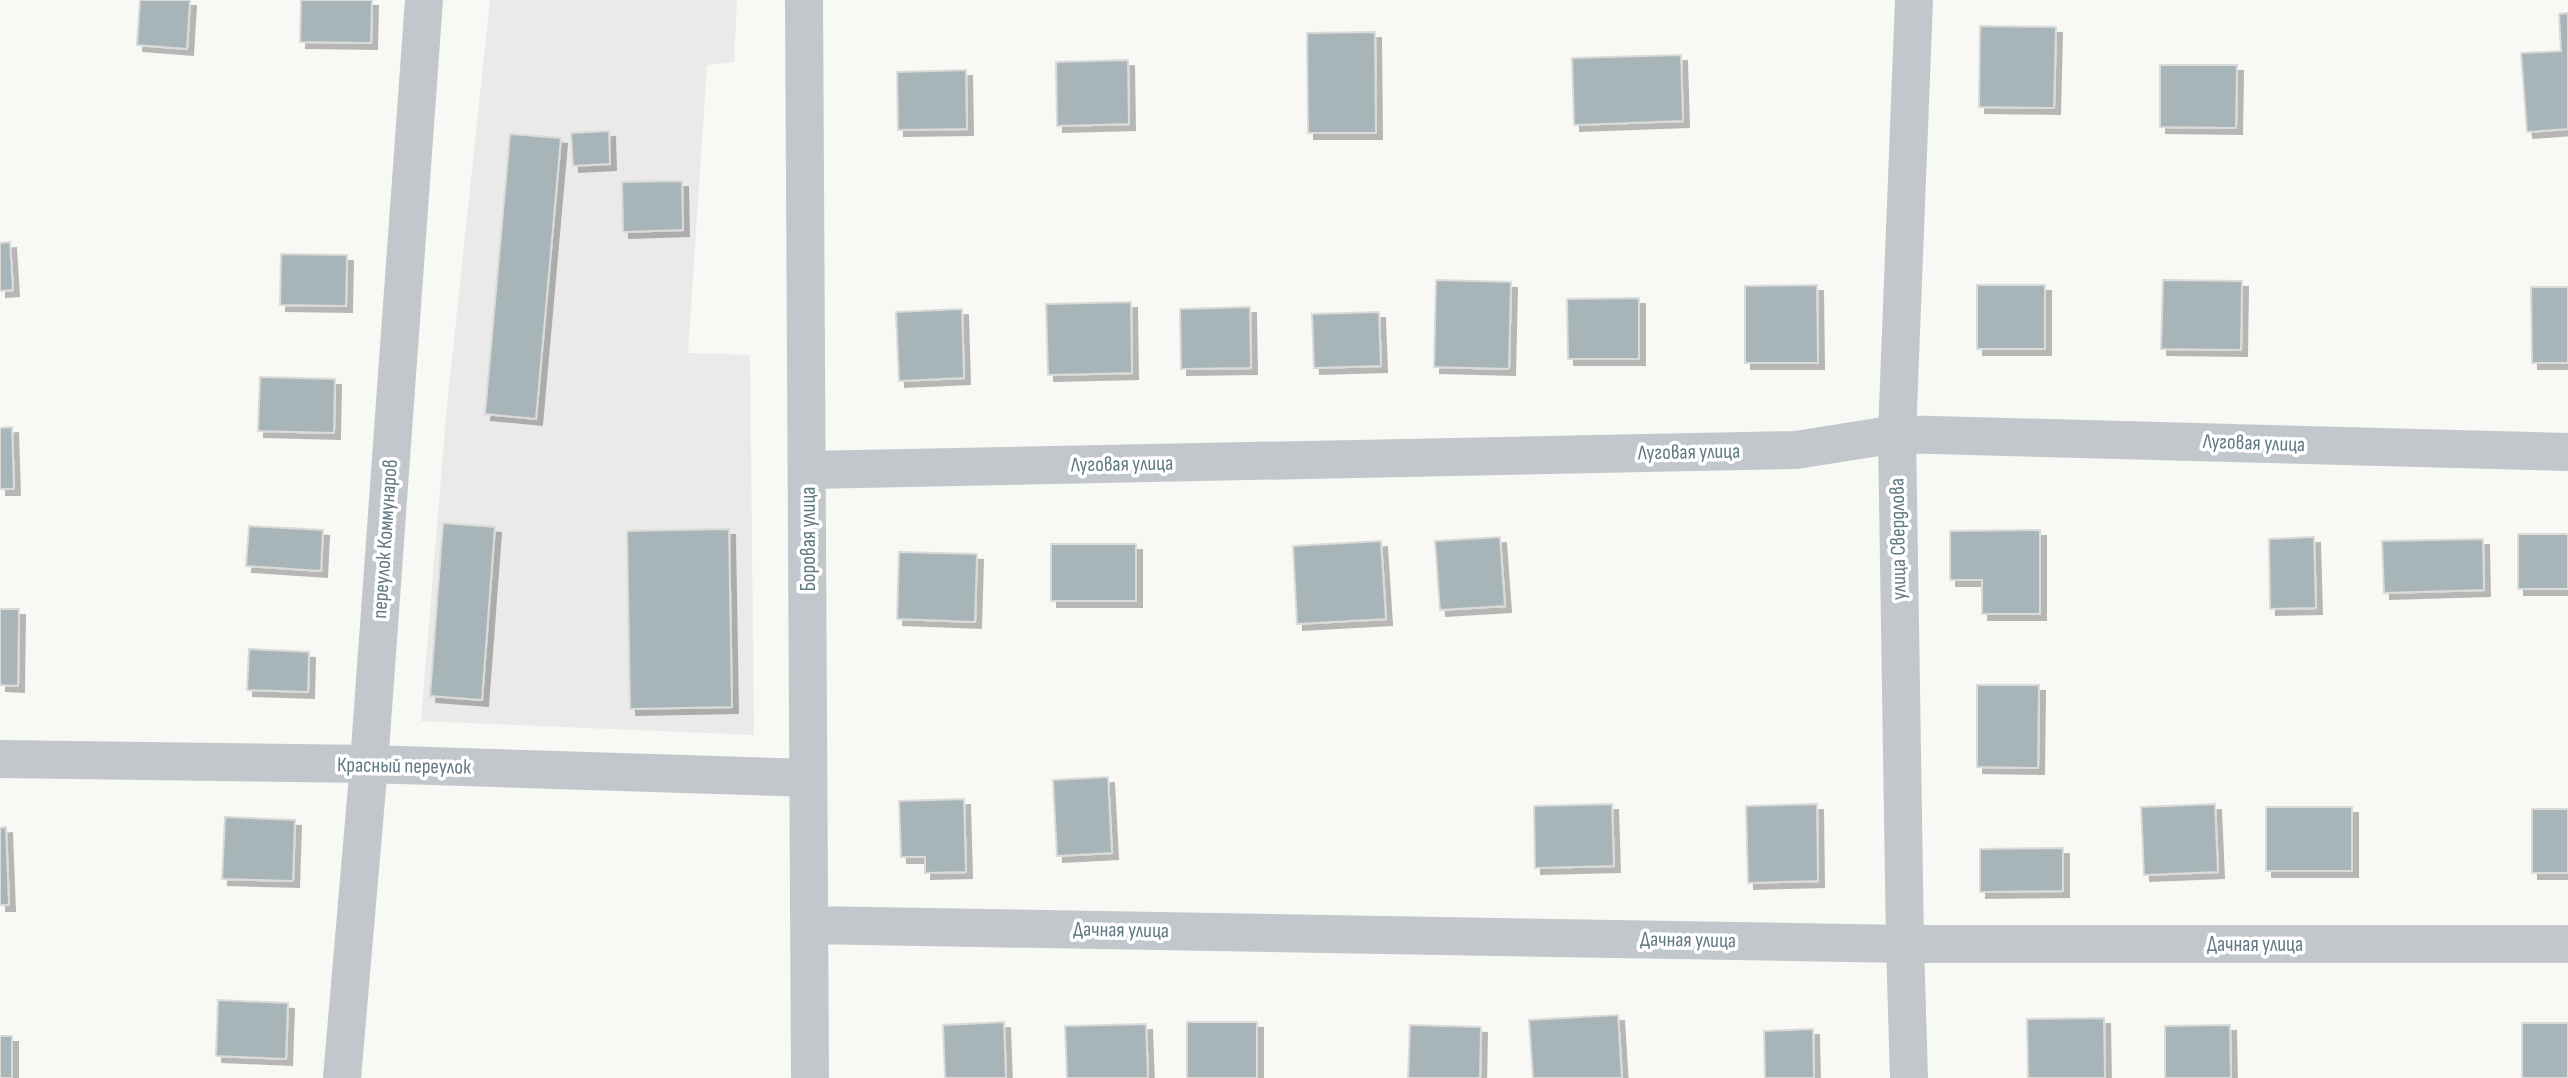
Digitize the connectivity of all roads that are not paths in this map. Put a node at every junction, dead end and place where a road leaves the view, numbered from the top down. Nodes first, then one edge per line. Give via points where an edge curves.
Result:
1 (424, 0) edge
2 (804, 0) edge
3 (1914, 0) edge
4 (1897, 433) junction
5 (2568, 452) edge
6 (808, 470) junction
7 (0, 759) edge
8 (369, 764) junction
9 (808, 778) junction
10 (809, 925) junction
11 (1905, 944) junction
12 (2568, 944) edge
13 (342, 1078) edge
14 (810, 1078) edge
15 (1909, 1078) edge

1 - 8 street, переулок Коммунаров
2 - 6 street, Боровая улица
3 - 4 street, улица Свердлова
4 - 5 street, Луговая улица
4 - 6 street, Луговая улица via 1796,450
4 - 11 street, улица Свердлова
6 - 9 street, Боровая улица
7 - 8 street, Красный переулок
8 - 9 street, Красный переулок
8 - 13 street, переулок Коммунаров
9 - 10 street, Боровая улица
10 - 11 street, Дачная улица
10 - 14 street, Боровая улица
11 - 12 street, Дачная улица
11 - 15 street, улица Свердлова

